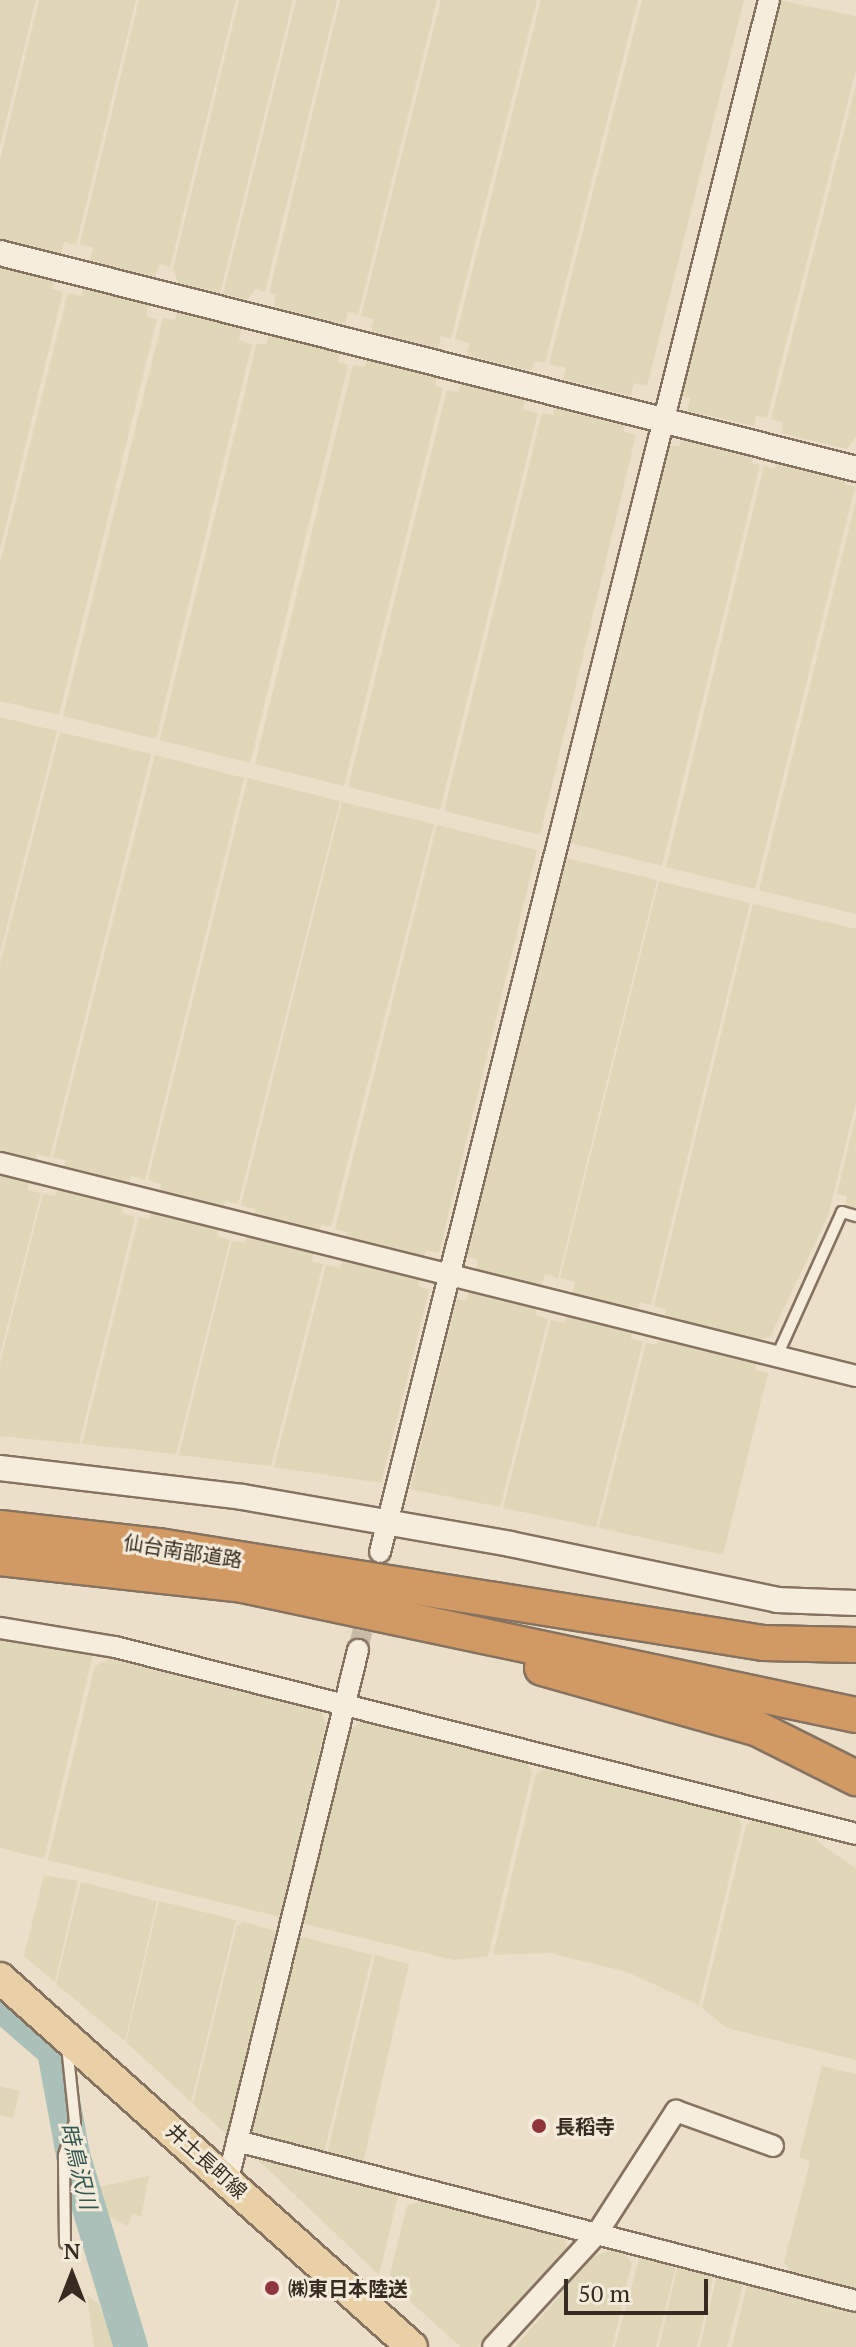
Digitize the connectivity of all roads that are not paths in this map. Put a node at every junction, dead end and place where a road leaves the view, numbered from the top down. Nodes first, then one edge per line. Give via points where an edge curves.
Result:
1 (769, 0) edge
2 (0, 253) edge
3 (666, 423) junction
4 (856, 469) edge
5 (0, 1163) edge
6 (856, 1216) edge
7 (449, 1274) junction
8 (777, 1356) junction
9 (856, 1376) edge
10 (0, 1468) edge
11 (388, 1521) junction
12 (0, 1528) edge
13 (380, 1552) dead end
14 (0, 1558) edge
15 (173, 1580) junction
16 (365, 1583) junction
17 (856, 1603) edge
18 (0, 1628) edge
19 (856, 1645) edge
20 (358, 1650) tunnel mouth
21 (856, 1697) edge
22 (344, 1703) junction
23 (856, 1715) edge
24 (856, 1778) edge
25 (856, 1834) edge
26 (0, 1978) edge
27 (66, 2036) junction
28 (237, 2141) junction
29 (773, 2146) dead end
30 (228, 2179) junction
31 (596, 2235) junction
32 (65, 2243) dead end
33 (856, 2301) edge
34 (412, 2347) edge
35 (493, 2347) edge

1 - 3 street
2 - 3 street
3 - 4 street
3 - 7 street
5 - 7 street
6 - 8 lane via 842,1212
7 - 8 street
7 - 11 street
8 - 9 street
10 - 11 street
11 - 13 street
11 - 17 street via 777,1600
12 - 16 highway, 仙台南部道路 via 159,1546
14 - 15 highway, 仙台南部道路
15 - 23 highway via 243,1585
15 - 24 highway via 709,1712 756,1728
16 - 19 highway via 763,1643
16 - 21 highway via 475,1613
18 - 22 street via 115,1647
20 - 22 street
22 - 25 street
22 - 28 street
26 - 27 main road, 井土長町線
27 - 30 main road, 井土長町線
27 - 32 lane via 75,2122 64,2155
28 - 30 street
28 - 31 street
29 - 31 street via 676,2111
30 - 34 main road, 井土長町線
31 - 33 street
31 - 35 street

